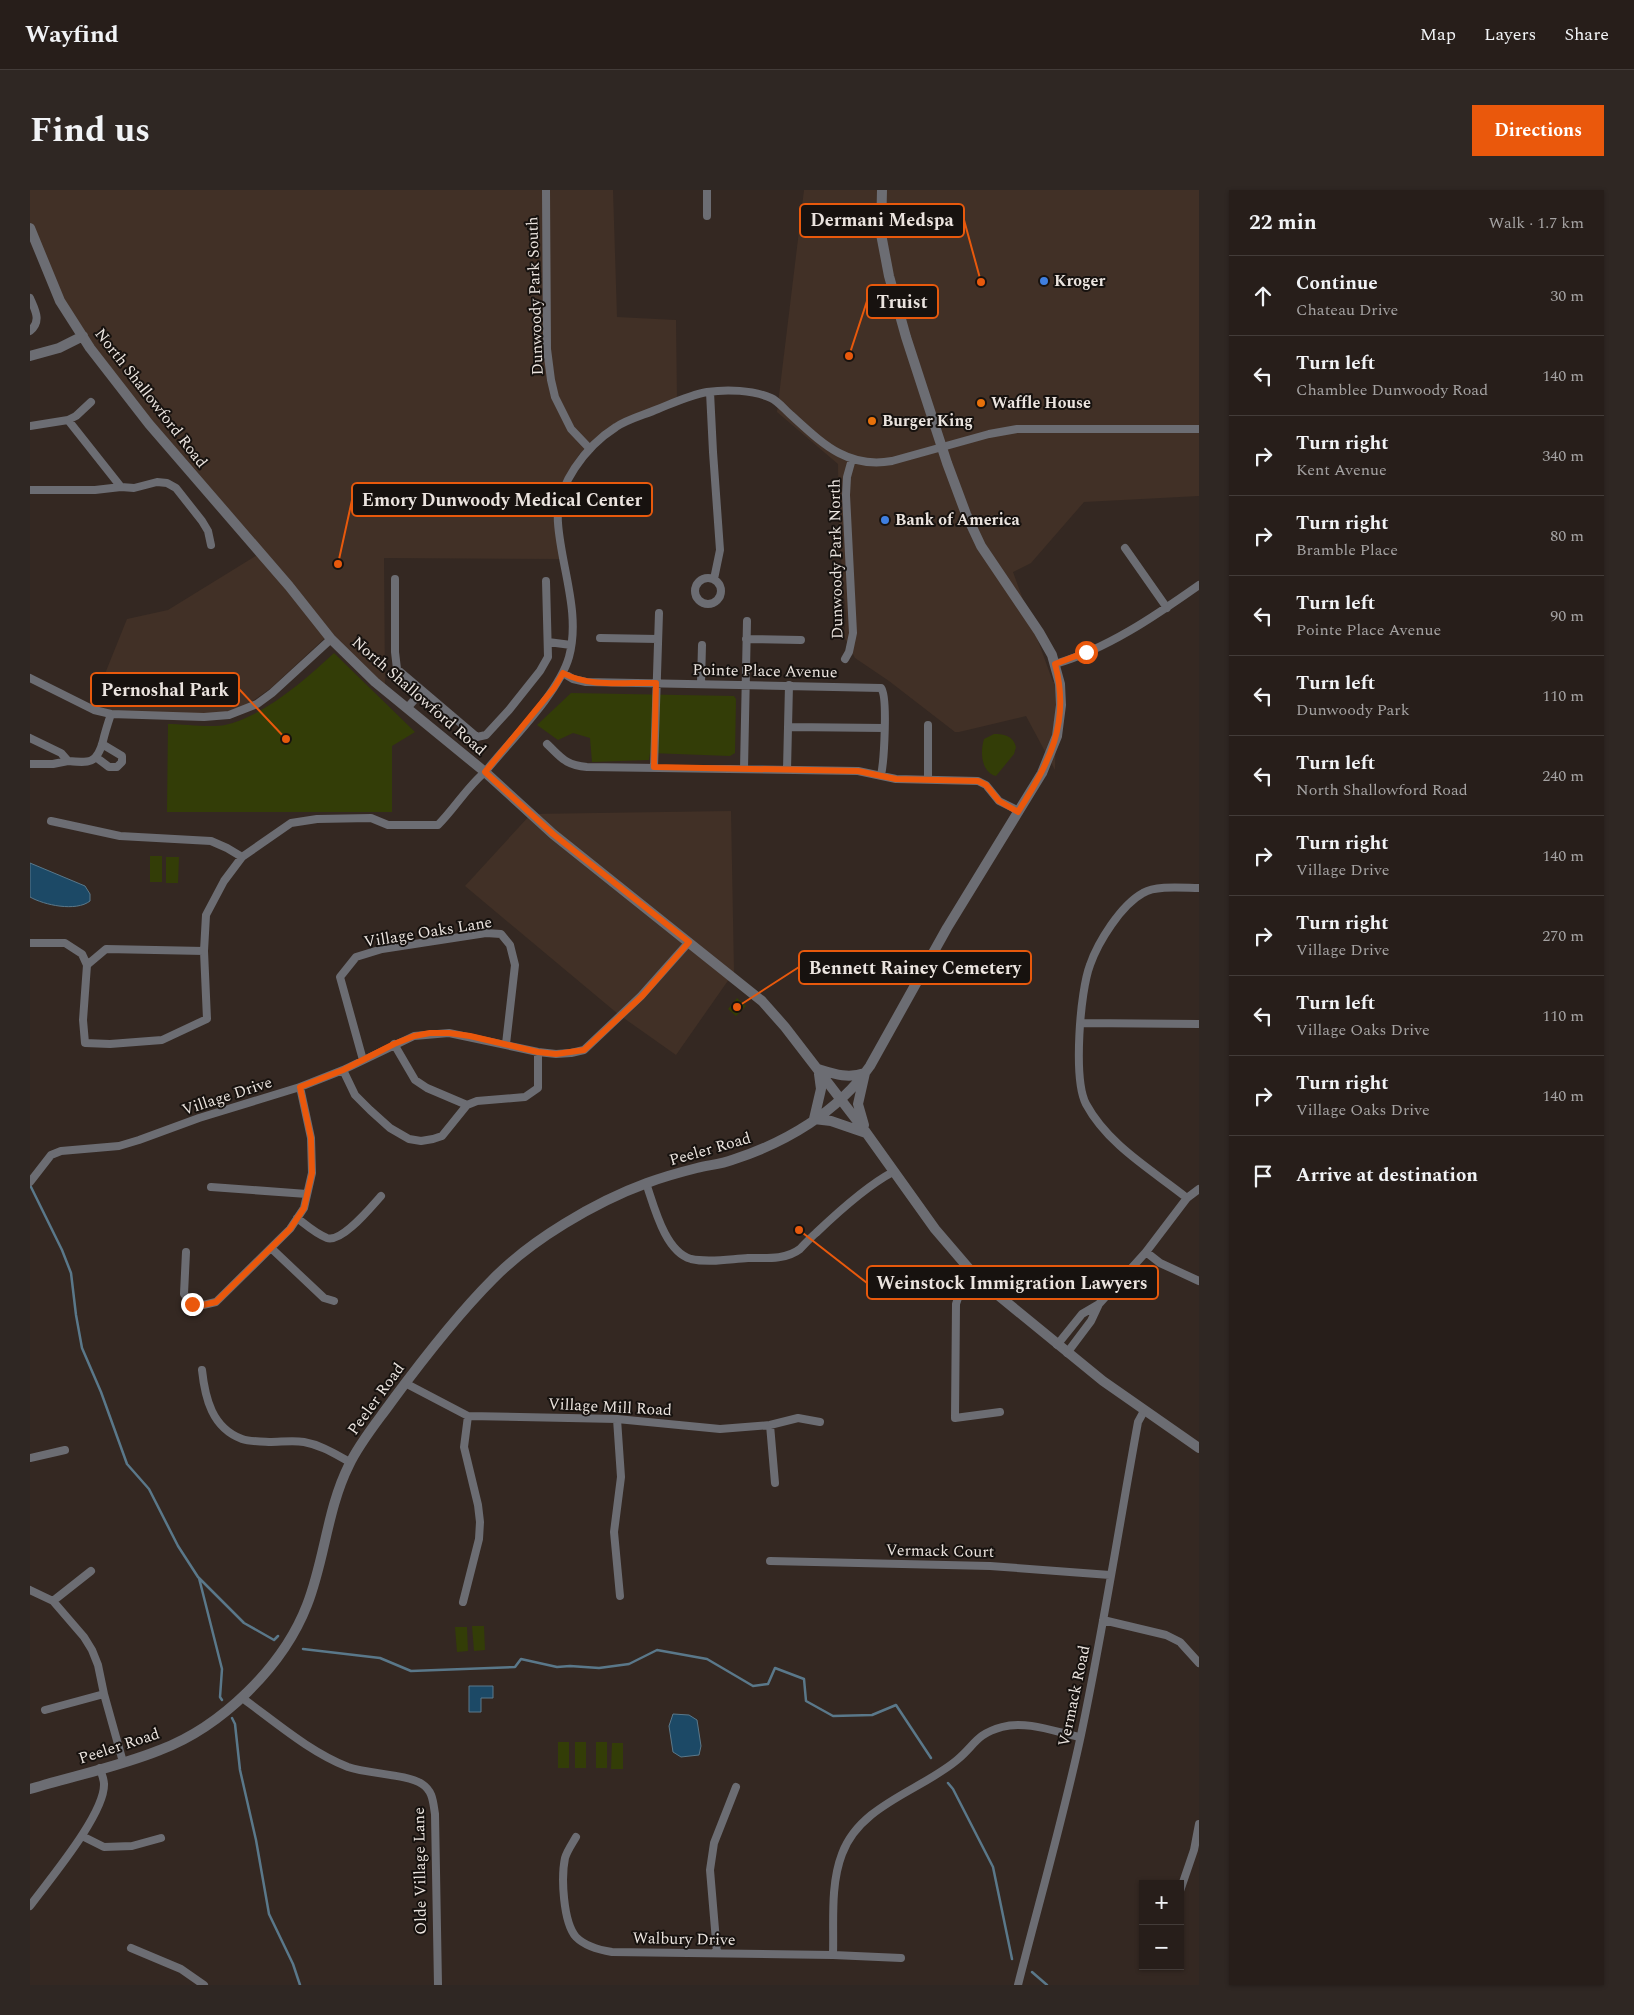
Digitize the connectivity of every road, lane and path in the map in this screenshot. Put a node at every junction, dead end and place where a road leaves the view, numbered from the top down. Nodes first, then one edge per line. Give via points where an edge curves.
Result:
1 (546, 190) edge
2 (707, 190) edge
3 (882, 190) edge
4 (707, 216) dead end
5 (30, 228) edge
6 (30, 298) edge
7 (30, 331) edge
8 (83, 336) junction
9 (30, 356) edge
10 (710, 392) junction
11 (91, 402) dead end
12 (68, 420) junction
13 (30, 426) edge
14 (1199, 429) edge
15 (942, 446) junction
16 (590, 449) junction
17 (852, 459) junction
18 (121, 487) junction
19 (30, 490) edge
20 (212, 545) dead end
21 (1124, 548) dead end
22 (395, 579) dead end
23 (714, 579) dead end
24 (546, 581) dead end
25 (1199, 585) edge
26 (1167, 608) junction
27 (659, 613) dead end
28 (747, 621) dead end
29 (600, 638) dead end
30 (331, 639) junction
31 (658, 640) junction
32 (746, 640) junction
33 (802, 640) dead end
34 (548, 642) junction
35 (572, 645) junction
36 (702, 645) dead end
37 (845, 659) dead end
38 (1055, 664) junction
39 (563, 673) junction
40 (30, 678) edge
41 (656, 683) junction
42 (701, 683) junction
43 (746, 685) junction
44 (789, 685) junction
45 (424, 694) junction
46 (408, 707) junction
47 (111, 714) junction
48 (928, 725) dead end
49 (788, 727) junction
50 (884, 728) junction
51 (30, 738) edge
52 (102, 744) junction
53 (547, 744) dead end
54 (97, 758) junction
55 (68, 761) junction
56 (30, 764) edge
57 (654, 767) junction
58 (744, 770) junction
59 (788, 770) junction
60 (485, 772) junction
61 (882, 775) junction
62 (928, 779) junction
63 (1018, 812) junction
64 (51, 821) dead end
65 (242, 857) junction
66 (1199, 888) edge
67 (689, 942) junction
68 (30, 943) edge
69 (204, 951) junction
70 (87, 965) junction
71 (1081, 1023) junction
72 (1199, 1024) edge
73 (394, 1044) junction
74 (506, 1044) junction
75 (538, 1052) junction
76 (363, 1060) junction
77 (817, 1068) junction
78 (343, 1070) junction
79 (865, 1073) junction
80 (300, 1087) junction
81 (841, 1100) junction
82 (467, 1106) junction
83 (814, 1119) junction
84 (866, 1133) junction
85 (893, 1172) junction
86 (31, 1180) edge
87 (646, 1183) junction
88 (212, 1186) dead end
89 (1199, 1189) edge
90 (307, 1194) junction
91 (381, 1196) dead end
92 (1188, 1198) junction
93 (298, 1218) junction
94 (271, 1248) junction
95 (186, 1252) dead end
96 (1146, 1252) junction
97 (977, 1278) junction
98 (1199, 1281) edge
99 (334, 1301) dead end
100 (1099, 1304) junction
101 (1057, 1345) junction
102 (1067, 1353) junction
103 (202, 1370) dead end
104 (405, 1383) junction
105 (1144, 1411) junction
106 (1000, 1412) dead end
107 (468, 1416) junction
108 (617, 1419) junction
109 (820, 1422) dead end
110 (770, 1425) junction
111 (1199, 1448) edge
112 (65, 1450) dead end
113 (30, 1458) edge
114 (350, 1462) junction
115 (775, 1483) dead end
116 (770, 1561) dead end
117 (91, 1571) dead end
118 (1110, 1575) junction
119 (30, 1590) edge
120 (620, 1596) dead end
121 (53, 1601) junction
122 (463, 1602) dead end
123 (1103, 1620) junction
124 (1199, 1663) edge
125 (104, 1694) junction
126 (244, 1696) junction
127 (45, 1710) dead end
128 (1080, 1737) junction
129 (123, 1762) junction
130 (100, 1768) junction
131 (736, 1787) dead end
132 (30, 1789) edge
133 (1199, 1824) edge
134 (82, 1836) junction
135 (576, 1837) dead end
136 (161, 1838) dead end
137 (1184, 1880) edge
138 (30, 1906) edge
139 (131, 1948) dead end
140 (717, 1953) junction
141 (833, 1956) junction
142 (901, 1958) dead end
143 (204, 1985) edge
144 (438, 1985) edge
145 (1018, 1985) edge

1 - 16 street, Dunwoody Park South via 547,349 551,380 555,397 571,429
2 - 4 street
3 - 15 street via 881,234 890,276 906,337
5 - 8 street, North Shallowford Road via 60,300
6 - 7 street via 37,315 35,326
8 - 9 street via 59,348
8 - 30 street, North Shallowford Road via 156,432
10 - 16 street via 676,401 616,427
10 - 17 street via 728,391 772,398 833,451
10 - 23 street via 720,550
11 - 12 street
12 - 13 street
12 - 18 street
14 - 15 street via 1017,429
15 - 17 street via 885,462
15 - 38 street via 973,530 993,566 1039,632
16 - 35 street via 565,483 557,520 573,622
17 - 37 street, Dunwoody Park North via 846,495 853,633
18 - 19 street
18 - 20 street via 134,488 157,482 176,488 202,521
21 - 26 street
22 - 45 street via 397,669
24 - 34 street
25 - 26 street
26 - 38 street via 1114,639
27 - 31 street
28 - 32 street
29 - 31 street
30 - 46 street, North Shallowford Road
30 - 47 street via 272,693 256,704 229,715
31 - 41 street
32 - 33 street
32 - 43 street
34 - 35 street
34 - 45 street via 548,657 540,671 486,735 477,737
35 - 39 street
36 - 42 street
38 - 63 street via 1061,698 1057,736 1042,773
39 - 41 street, Pointe Place Avenue via 586,682
39 - 60 street
40 - 47 street via 94,710
41 - 42 street, Pointe Place Avenue
41 - 57 street
42 - 43 street, Pointe Place Avenue
43 - 44 street, Pointe Place Avenue
43 - 58 street
44 - 49 street
44 - 50 street, Pointe Place Avenue via 880,688 885,698
45 - 46 street
46 - 60 street, North Shallowford Road
47 - 52 street
48 - 62 street
49 - 50 street
49 - 59 street
50 - 61 street, Pointe Place Avenue
51 - 55 street via 61,753
52 - 54 street
52 - 54 street via 122,756 122,762 117,767 109,767
53 - 57 street via 571,765
54 - 55 street via 87,762
55 - 56 street
57 - 58 street
58 - 59 street
59 - 61 street via 858,771
60 - 65 street via 438,825 388,825 371,818 291,823
60 - 67 street, North Shallowford Road via 553,834
61 - 62 street via 896,779
62 - 63 street via 978,781 986,785 999,801
63 - 79 street via 947,928
64 - 65 street via 120,836 211,841
65 - 69 street via 224,881 206,915
66 - 71 street via 1145,892 1118,917 1089,966
67 - 75 street, Village Drive via 642,996 584,1050 556,1054
67 - 77 street, North Shallowford Road via 770,1008
68 - 70 street via 66,943 82,954
69 - 70 street via 106,949
69 - 70 street via 207,1019 162,1040 85,1043 83,1020
71 - 72 street
71 - 92 street via 1078,1049 1085,1102 1103,1130
73 - 74 street, Village Drive via 414,1036 449,1033
73 - 76 street, Village Drive
73 - 82 street via 416,1080
74 - 75 street, Village Drive
74 - 76 street, Village Oaks Lane via 515,965 510,945 501,934 486,933 382,949 356,957 340,977
75 - 82 street via 538,1088 524,1097 477,1101
76 - 78 street, Village Drive
77 - 79 street via 832,1075
77 - 81 street, North Shallowford Road
77 - 83 street via 821,1089
78 - 80 street, Village Drive
78 - 82 street via 355,1095 390,1128 409,1139 442,1136
79 - 81 street, Peeler Road
79 - 84 street via 858,1104
80 - 86 street, Village Drive via 119,1146 61,1151 51,1155
80 - 90 street via 311,1138 312,1173
81 - 83 street, Peeler Road
81 - 84 street, North Shallowford Road
83 - 84 street
83 - 87 street, Peeler Road via 752,1154
84 - 85 street, North Shallowford Road
85 - 87 street via 816,1232 800,1249 779,1257 704,1260 681,1254 667,1238
85 - 97 street, North Shallowford Road
87 - 104 street, Peeler Road via 593,1208 543,1238 508,1265 462,1313
88 - 90 street
89 - 92 street
90 - 93 street
91 - 93 street via 337,1238 328,1239
92 - 96 street
93 - 94 street
94 - 95 street via 216,1302 203,1305 192,1304 184,1294
94 - 99 street via 324,1298
96 - 98 street via 1175,1272
96 - 100 street
97 - 101 street, North Shallowford Road
97 - 106 street via 959,1295 956,1304 955,1418
100 - 101 street via 1082,1314
100 - 102 street via 1091,1321
101 - 102 street, North Shallowford Road
102 - 105 street, North Shallowford Road
103 - 114 street via 209,1406 231,1433 244,1440 302,1442 329,1450
104 - 107 street, Village Mill Road
104 - 114 street, Peeler Road
105 - 111 street, North Shallowford Road
105 - 118 street, Vermack Road via 1138,1422
107 - 108 street, Village Mill Road
107 - 122 street via 464,1447 480,1522 479,1539
108 - 110 street, Village Mill Road via 720,1429
108 - 120 street via 621,1477 614,1552
109 - 110 street, Village Mill Road via 798,1418
110 - 115 street
112 - 113 street
114 - 126 street, Peeler Road via 334,1504 306,1608 266,1672
116 - 118 street, Vermack Court via 990,1566
117 - 121 street
118 - 123 street, Vermack Road
119 - 121 street
121 - 125 street via 92,1650
123 - 124 street via 1166,1635 1180,1642
123 - 128 street, Vermack Road
125 - 127 street
125 - 129 street
126 - 129 street, Peeler Road via 180,1741
126 - 144 street, Olde Village Lane via 293,1736 325,1756 371,1773 405,1777 421,1783 430,1792 435,1814
128 - 141 street via 1015,1725 991,1731 925,1783 888,1801 860,1825 842,1853 835,1882
128 - 145 street, Vermack Road
129 - 130 street, Peeler Road
130 - 132 street, Peeler Road
130 - 134 street via 104,1783 101,1798
131 - 140 street via 714,1843 710,1870
133 - 137 street
134 - 136 street via 104,1847 132,1846
134 - 138 street
135 - 140 street, Walbury Drive via 565,1858 564,1897 567,1922 577,1937 595,1949 612,1952
139 - 143 street via 181,1968
140 - 141 street, Walbury Drive
141 - 142 street, Walbury Drive

